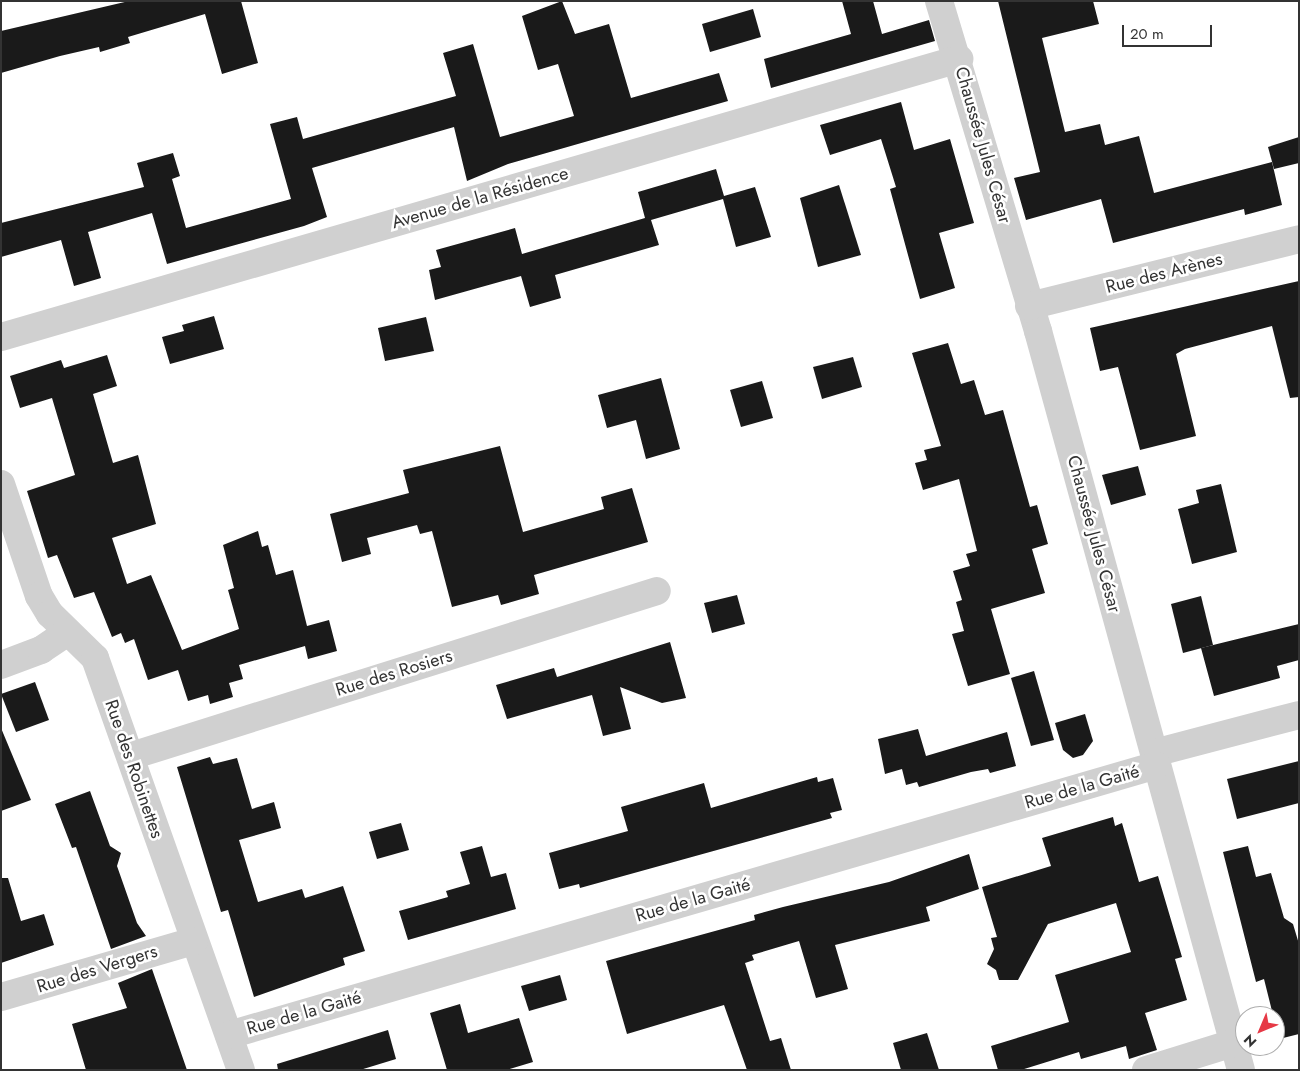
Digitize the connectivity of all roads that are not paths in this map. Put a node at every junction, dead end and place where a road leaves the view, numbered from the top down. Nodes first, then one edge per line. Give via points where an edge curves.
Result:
1 (939, 1) edge
2 (959, 59) junction
3 (1299, 239) edge
4 (1029, 306) junction
5 (1, 337) edge
6 (1, 484) edge
7 (657, 591) dead end
8 (68, 632) junction
9 (1, 665) edge
10 (1299, 715) edge
11 (131, 756) junction
12 (1156, 759) junction
13 (194, 941) junction
14 (1, 998) edge
15 (229, 1036) junction
16 (1233, 1043) junction
17 (241, 1070) edge
18 (1146, 1070) edge
19 (1241, 1070) edge

1 - 2 street, Chaussée Jules César
2 - 4 street, Chaussée Jules César
2 - 5 street, Avenue de la Résidence
3 - 4 street, Rue des Arènes
4 - 12 street, Chaussée Jules César
6 - 8 street, Rue des Robinettes via 39,596
7 - 11 street, Rue des Rosiers
8 - 9 street via 41,650
8 - 11 street, Rue des Robinettes via 95,658
10 - 12 street, Rue de la Gaité
11 - 13 street, Rue des Robinettes
12 - 15 street, Rue de la Gaité
12 - 16 street, Chaussée Jules César
13 - 14 street, Rue des Vergers
13 - 15 street, Rue des Robinettes
15 - 17 street, Rue des Robinettes
16 - 18 street
16 - 19 street, Chaussée Jules César

